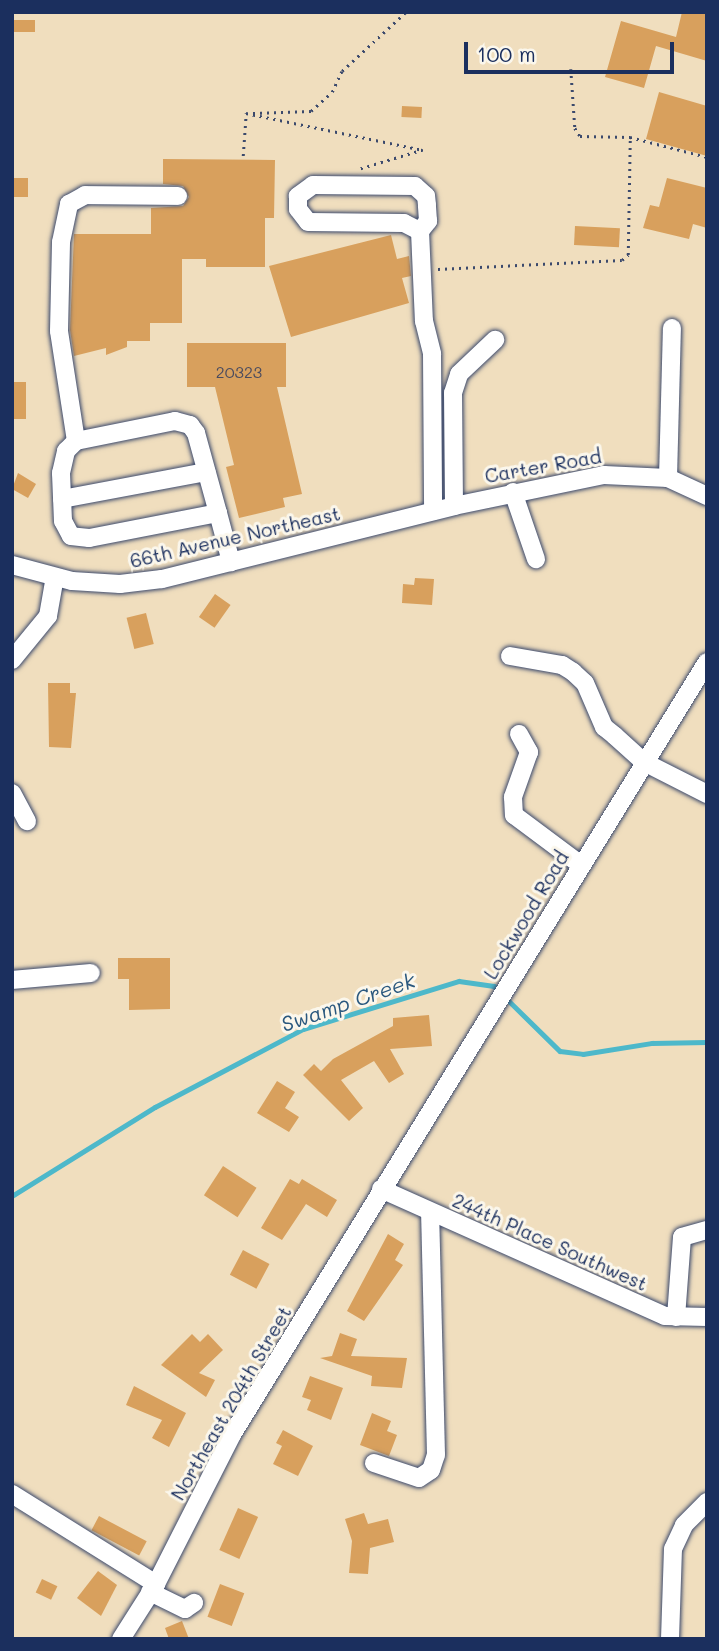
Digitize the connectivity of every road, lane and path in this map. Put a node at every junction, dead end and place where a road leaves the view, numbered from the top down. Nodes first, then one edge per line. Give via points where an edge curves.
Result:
1 (406, 12) edge
2 (571, 69) dead end
3 (246, 113) junction
4 (630, 137) junction
5 (243, 156) dead end
6 (707, 158) edge
7 (334, 184) junction
8 (178, 196) dead end
9 (420, 232) junction
10 (425, 269) junction
11 (672, 328) dead end
12 (495, 340) dead end
13 (76, 441) junction
14 (206, 472) junction
15 (668, 478) junction
16 (513, 492) junction
17 (707, 496) edge
18 (62, 499) junction
19 (454, 506) junction
20 (430, 512) junction
21 (218, 513) junction
22 (536, 559) dead end
23 (231, 562) junction
24 (12, 565) edge
25 (55, 578) junction
26 (510, 656) dead end
27 (12, 660) edge
28 (707, 663) edge
29 (519, 733) dead end
30 (644, 762) junction
31 (12, 793) edge
32 (707, 794) edge
33 (27, 821) dead end
34 (581, 865) junction
35 (91, 972) dead end
36 (12, 980) edge
37 (381, 1189) junction
38 (430, 1212) junction
39 (707, 1230) edge
40 (676, 1317) junction
41 (707, 1318) edge
42 (374, 1463) dead end
43 (12, 1493) edge
44 (707, 1502) edge
45 (153, 1588) junction
46 (194, 1603) dead end
47 (121, 1639) edge
48 (670, 1639) edge

1 - 3 path via 342,71 332,92 311,111
2 - 4 path via 577,133
3 - 5 path
3 - 7 path via 423,150 335,176
4 - 6 path
4 - 10 path via 628,256 622,260
7 - 9 street via 415,186 426,196 427,205 428,221
7 - 9 street via 301,191 298,209 308,222 404,223
8 - 13 street via 85,195 69,204 61,242 59,331
9 - 10 street
10 - 20 street via 425,321 432,354
11 - 15 street
12 - 19 street via 459,374 453,393
13 - 14 street via 175,421 190,425 196,433
13 - 18 street via 66,451
14 - 18 street
14 - 21 street
15 - 16 street, Carter Road via 604,475
15 - 17 street, Carter Road
16 - 19 street, Carter Road
16 - 22 street
18 - 21 street via 63,521 71,536 89,538
19 - 20 street, Carter Road
20 - 23 street, 66th Avenue Northeast
21 - 23 street
23 - 25 street, 66th Avenue Northeast via 120,584
24 - 25 street, 66th Avenue Northeast
25 - 27 street via 48,616
26 - 30 street via 562,664 585,684 604,727
28 - 30 street, Lockwood Road
29 - 34 street via 529,751 513,796 514,815
30 - 32 street
30 - 34 street, Lockwood Road
31 - 33 street
34 - 37 street, Lockwood Road
35 - 36 street
37 - 38 street, 244th Place Southwest
37 - 45 street, Northeast 204th Street via 233,1433
38 - 40 street, 244th Place Southwest
38 - 42 street via 436,1455 425,1475 412,1479
39 - 40 street via 682,1237
40 - 41 street, 244th Place Southwest
43 - 45 street
44 - 48 street via 684,1525 673,1549
45 - 46 street via 185,1609
45 - 47 street, Northeast 204th Street

